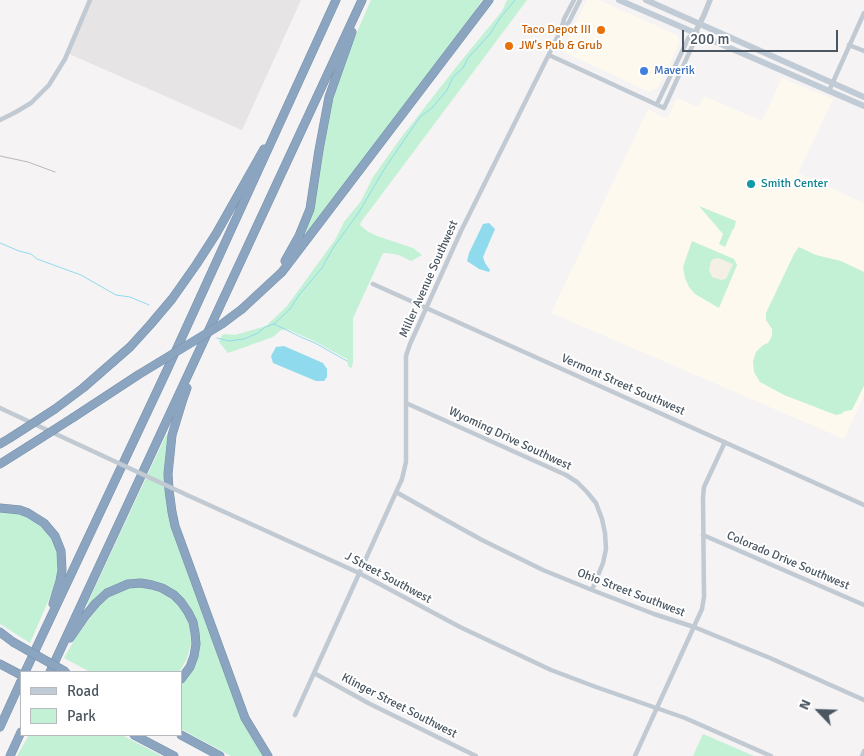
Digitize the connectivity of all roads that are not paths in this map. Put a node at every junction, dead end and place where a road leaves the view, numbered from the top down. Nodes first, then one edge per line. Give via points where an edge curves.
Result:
1 (90, 0) edge
2 (336, 0) edge
3 (362, 0) edge
4 (489, 0) edge
5 (574, 0) edge
6 (580, 0) edge
7 (619, 0) edge
8 (646, 0) edge
9 (710, 0) edge
10 (864, 12) edge
11 (700, 23) junction
12 (562, 30) junction
13 (695, 33) junction
14 (849, 45) junction
15 (864, 51) edge
16 (549, 55) junction
17 (832, 83) junction
18 (829, 91) junction
19 (864, 97) edge
20 (657, 104) junction
21 (864, 106) edge
22 (287, 108) junction
23 (0, 120) edge
24 (273, 280) junction
25 (373, 284) dead end
26 (222, 304) junction
27 (426, 308) junction
28 (406, 403) junction
29 (0, 408) edge
30 (725, 442) junction
31 (0, 444) edge
32 (0, 464) edge
33 (396, 492) junction
34 (864, 505) edge
35 (0, 508) edge
36 (704, 535) junction
37 (359, 573) junction
38 (592, 590) junction
39 (864, 605) edge
40 (694, 627) junction
41 (0, 633) edge
42 (43, 634) junction
43 (1, 664) edge
44 (26, 671) edge
45 (50, 671) edge
46 (51, 671) edge
47 (64, 671) edge
48 (314, 673) junction
49 (20, 674) edge
50 (182, 678) edge
51 (20, 685) edge
52 (864, 700) edge
53 (656, 708) junction
54 (0, 715) edge
55 (295, 715) dead end
56 (0, 727) edge
57 (20, 734) edge
58 (136, 736) edge
59 (182, 736) edge
60 (864, 752) edge
61 (10, 756) edge
62 (174, 756) edge
63 (220, 756) edge
64 (268, 756) edge
65 (476, 756) edge
66 (635, 756) edge
67 (771, 756) edge
68 (862, 756) edge

1 - 23 street via 65,58 49,85 31,103
2 - 22 highway
3 - 24 highway via 329,97 310,209 299,236
3 - 26 highway
4 - 24 highway via 297,253
5 - 12 street, Miller Avenue Southwest
6 - 12 street, Miller Avenue Southwest
7 - 13 main road
8 - 11 main road
9 - 11 street
10 - 14 street
11 - 13 street
11 - 17 main road
12 - 16 street, Miller Avenue Southwest
13 - 18 main road
13 - 20 street via 689,37
13 - 20 street via 695,40 664,108
14 - 15 street
14 - 17 street
16 - 20 street
16 - 27 street, Miller Avenue Southwest via 465,222
17 - 18 street
17 - 19 main road
18 - 21 main road
22 - 31 highway, bridge via 216,234 150,325 105,371
22 - 42 highway
24 - 32 highway, bridge via 222,324
25 - 27 street, Vermont Street Southwest
26 - 45 highway
26 - 64 highway via 172,435 169,490 175,526 245,718
27 - 28 street, Miller Avenue Southwest via 406,356
27 - 30 street, Vermont Street Southwest
28 - 33 street, Miller Avenue Southwest via 406,462
28 - 38 street, Wyoming Drive Southwest via 578,482 596,503 606,533 603,563
29 - 37 street, J Street Southwest, bridge
30 - 34 street, Vermont Street Southwest
30 - 36 street via 704,487
33 - 37 street, Miller Avenue Southwest
33 - 38 street, Ohio Street Southwest via 482,540
35 - 42 highway via 20,510 37,517 59,544 62,570
36 - 39 street, Colorado Drive Southwest
36 - 40 street via 704,597
37 - 48 street, Miller Avenue Southwest
37 - 53 street, J Street Southwest via 520,656
38 - 40 street, Ohio Street Southwest
40 - 52 street, Ohio Street Southwest
40 - 53 street
41 - 47 highway, bridge
42 - 44 highway
43 - 49 highway
46 - 50 highway via 96,603 118,588 141,583 152,584 174,595 193,622 196,633 194,656
48 - 55 street, Miller Avenue Southwest
48 - 65 street, Klinger Street Southwest
51 - 54 highway
51 - 56 highway
53 - 66 street
53 - 67 street, J Street Southwest
57 - 61 highway
58 - 62 highway
59 - 63 highway
60 - 68 street

